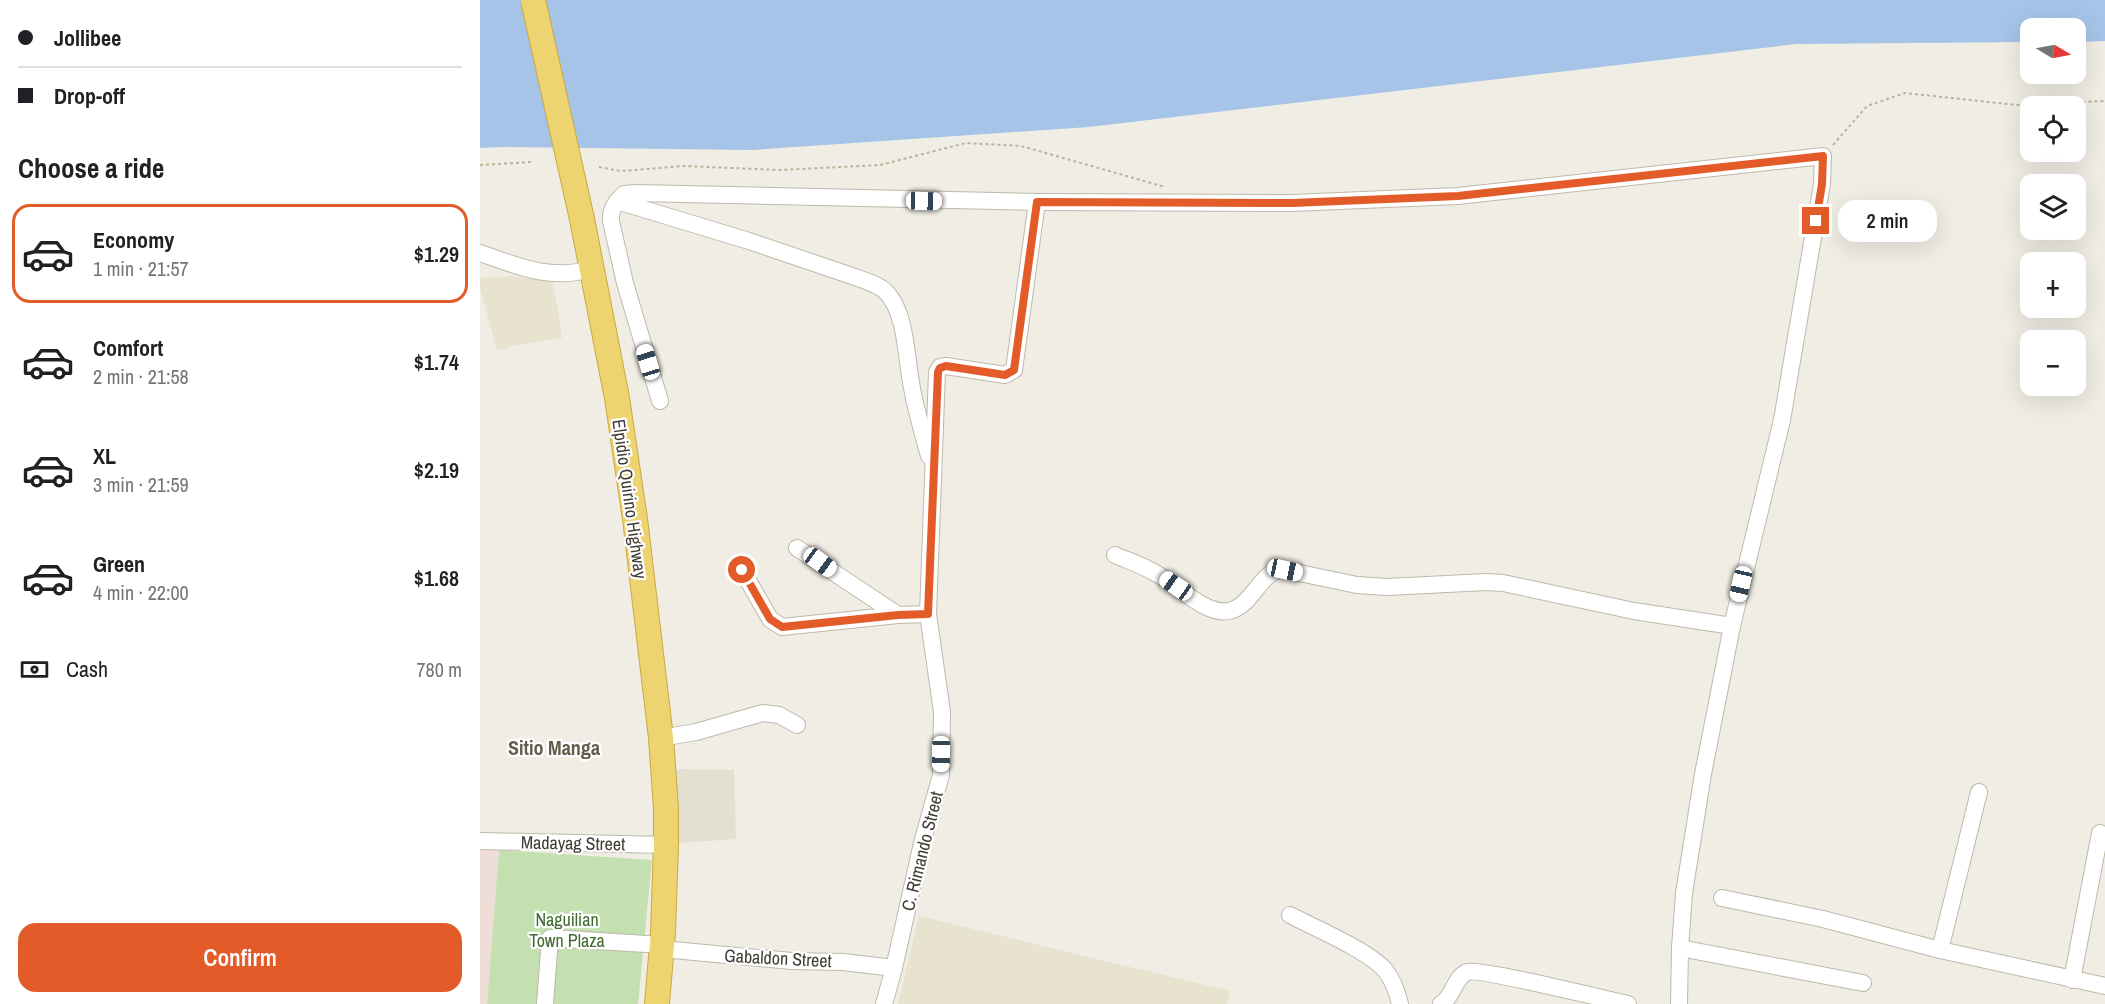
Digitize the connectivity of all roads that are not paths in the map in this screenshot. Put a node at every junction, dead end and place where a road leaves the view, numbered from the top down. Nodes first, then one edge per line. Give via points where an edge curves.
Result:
1 (533, 0) edge
2 (618, 201) junction
3 (1037, 202) junction
4 (480, 253) edge
5 (590, 269) junction
6 (660, 401) dead end
7 (933, 474) junction
8 (797, 548) dead end
9 (1115, 555) dead end
10 (742, 570) dead end
11 (928, 614) junction
12 (898, 615) junction
13 (1732, 626) junction
14 (797, 726) dead end
15 (661, 738) junction
16 (1979, 792) dead end
17 (2100, 833) dead end
18 (480, 841) edge
19 (666, 845) junction
20 (1722, 898) dead end
21 (1290, 915) dead end
22 (662, 947) junction
23 (1680, 948) junction
24 (1940, 950) junction
25 (894, 968) junction
26 (2072, 980) junction
27 (1863, 983) dead end
28 (2105, 986) edge
29 (545, 1004) edge
30 (657, 1004) edge
31 (884, 1004) edge
32 (1400, 1004) edge
33 (1441, 1004) edge
34 (1628, 1004) edge
35 (1679, 1004) edge

1 - 5 highway, Elpidio Quirino Highway, bridge
2 - 3 street via 624,194 637,193
2 - 6 street via 610,213 611,221
2 - 7 street via 858,278 887,293 900,321
3 - 7 street, C. Rimando Street via 1014,370 1005,375 940,368
3 - 13 street via 1292,203 1458,196 1823,156 1822,184 1782,420
4 - 5 street via 547,273 570,275
5 - 15 highway, Elpidio Quirino Highway via 617,398
7 - 11 street, C. Rimando Street
8 - 12 street
9 - 13 street via 1160,575 1214,611 1238,608 1270,574 1280,569 1357,585 1503,584
10 - 12 street via 770,619 782,627
11 - 12 street
11 - 25 street, C. Rimando Street via 942,712 941,775
13 - 23 street via 1687,871
14 - 15 street via 763,713
15 - 19 highway, Elpidio Quirino Highway
16 - 24 street
17 - 26 street
18 - 19 street, Madayag Street
19 - 22 highway, Elpidio Quirino Highway
20 - 24 street
21 - 32 street via 1384,968
22 - 25 street, Gabaldon Street
22 - 29 street, Gabaldon Street via 550,938
22 - 30 highway, Elpidio Quirino Highway
23 - 27 street
23 - 35 street
24 - 26 street
25 - 31 street, C. Rimando Street
26 - 28 street
33 - 34 street via 1460,977 1469,972

